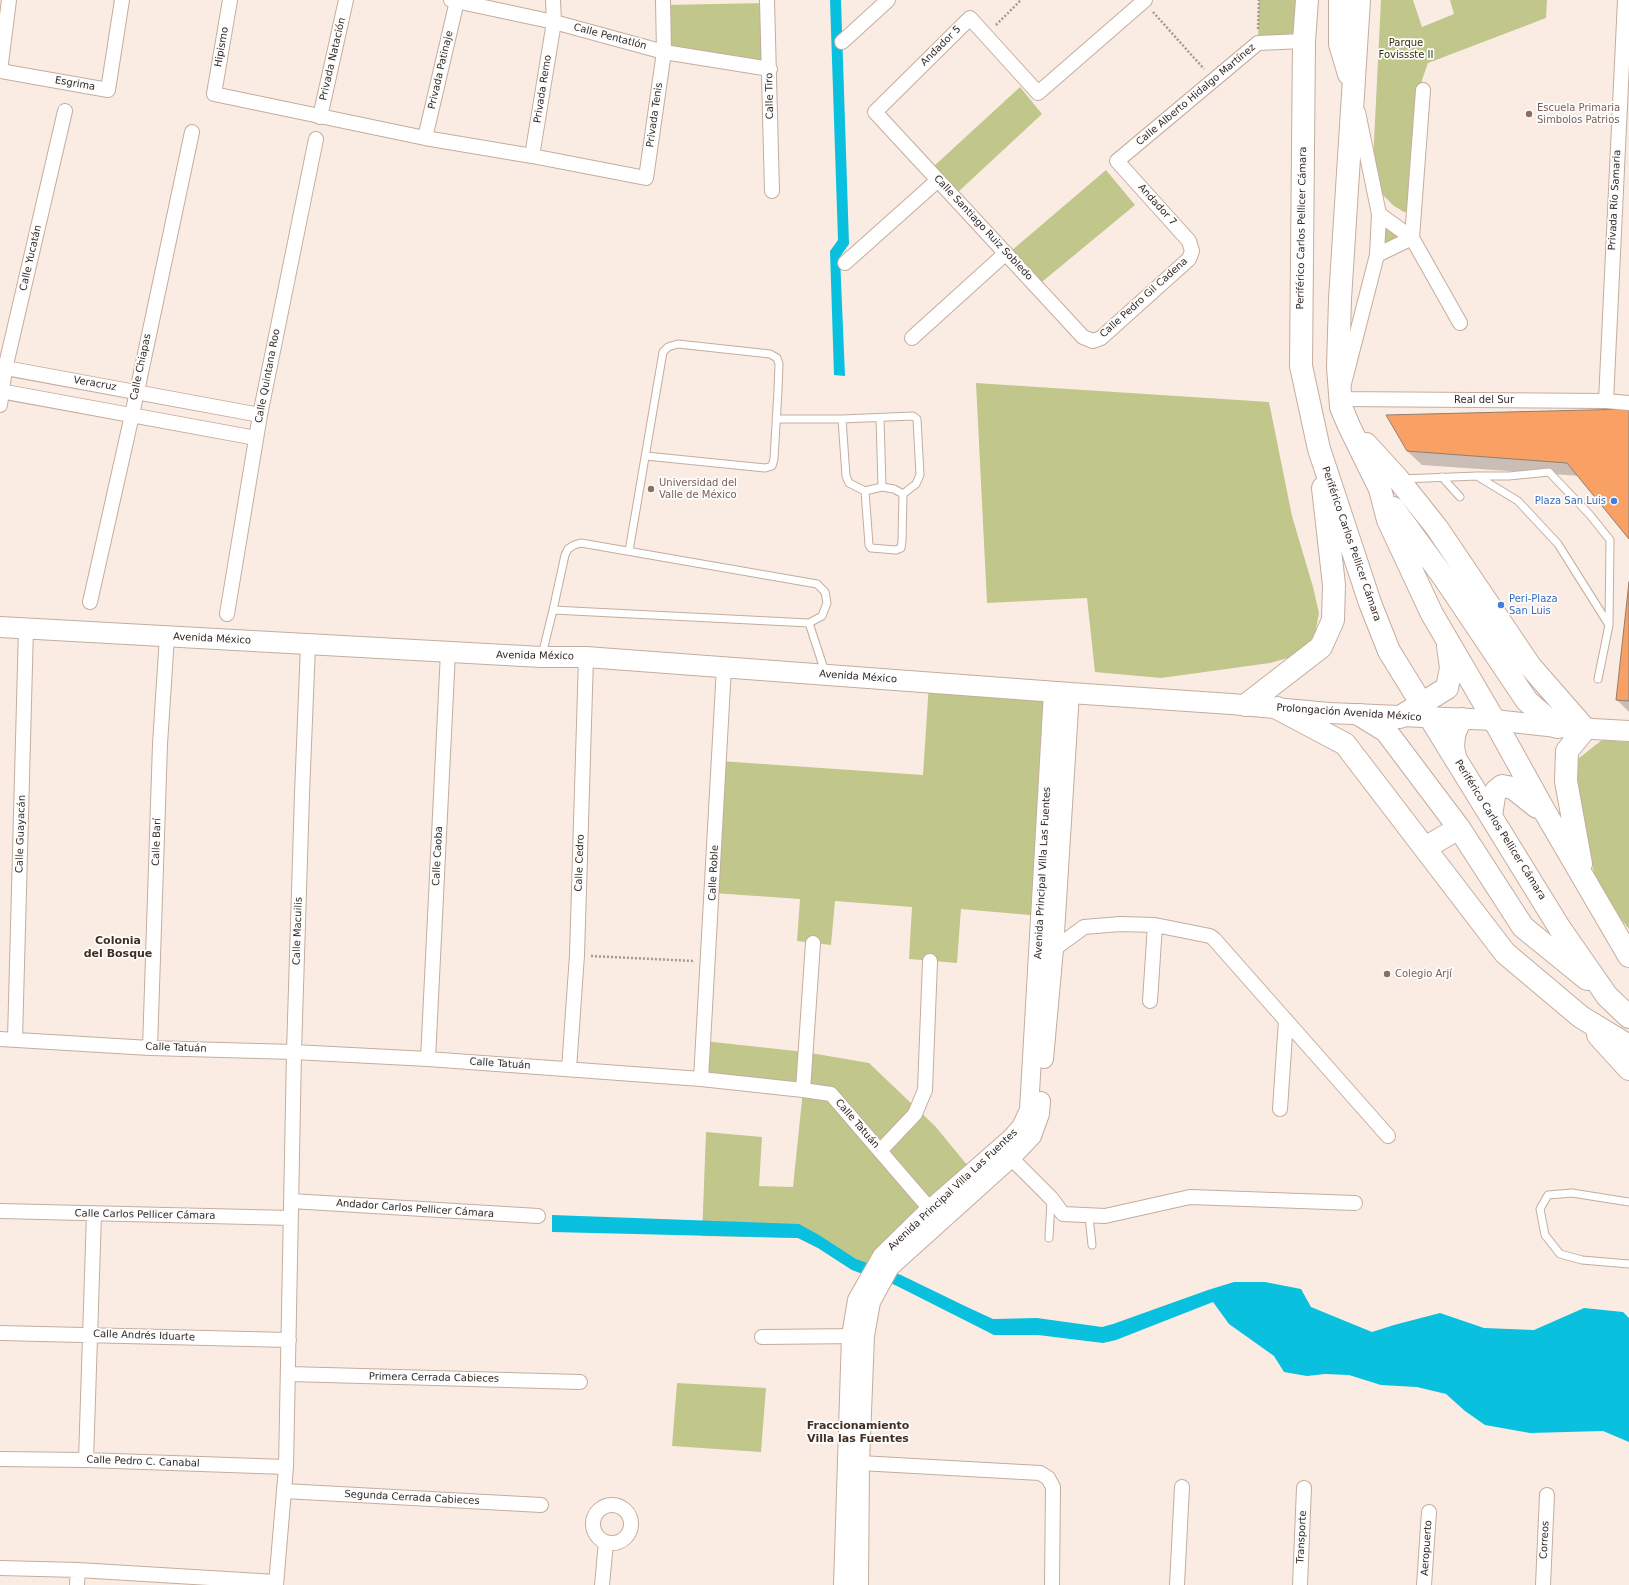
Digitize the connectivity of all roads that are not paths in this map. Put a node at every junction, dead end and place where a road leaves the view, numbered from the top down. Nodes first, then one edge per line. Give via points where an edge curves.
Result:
1 (9, 0) edge
2 (122, 0) edge
3 (230, 0) edge
4 (346, 0) edge
5 (552, 0) edge
6 (663, 0) edge
7 (767, 0) edge
8 (888, 0) edge
9 (1307, 0) edge
10 (1340, 0) edge
11 (1359, 0) edge
12 (454, 1) edge
13 (1145, 1) edge
14 (1626, 9) edge
15 (554, 22) junction
16 (1304, 41) junction
17 (842, 42) dead end
18 (664, 52) junction
19 (770, 69) junction
20 (0, 71) edge
21 (1423, 90) dead end
22 (1354, 91) junction
23 (65, 111) dead end
24 (875, 112) joint
25 (320, 118) junction
26 (192, 132) dead end
27 (425, 138) junction
28 (316, 139) dead end
29 (532, 156) junction
30 (1117, 161) joint
31 (938, 180) junction
32 (772, 191) dead end
33 (1379, 214) junction
34 (1412, 238) junction
35 (1192, 250) joint
36 (1006, 253) junction
37 (1377, 255) junction
38 (845, 262) dead end
39 (1460, 322) dead end
40 (912, 338) dead end
41 (1093, 341) joint
42 (1301, 366) junction
43 (2, 368) edge
44 (136, 392) junction
45 (1, 396) edge
46 (1606, 401) junction
47 (1629, 403) edge
48 (1340, 411) junction
49 (132, 415) junction
50 (260, 415) junction
51 (880, 418) junction
52 (776, 419) junction
53 (842, 419) junction
54 (256, 438) junction
55 (1319, 449) junction
56 (646, 456) junction
57 (1476, 476) junction
58 (1442, 477) junction
59 (1389, 484) junction
60 (882, 487) junction
61 (865, 491) junction
62 (903, 494) junction
63 (1460, 497) dead end
64 (1437, 528) junction
65 (1412, 548) junction
66 (629, 551) junction
67 (90, 602) dead end
68 (553, 610) junction
69 (227, 614) dead end
70 (809, 623) junction
71 (1609, 625) junction
72 (0, 627) edge
73 (26, 628) junction
74 (167, 636) junction
75 (1447, 640) junction
76 (308, 645) junction
77 (448, 652) junction
78 (586, 656) junction
79 (541, 657) junction
80 (724, 667) junction
81 (826, 675) junction
82 (1598, 679) dead end
83 (1061, 693) junction
84 (1246, 705) junction
85 (1276, 708) junction
86 (1426, 711) junction
87 (1360, 715) junction
88 (1400, 717) joint
89 (1462, 719) junction
90 (1494, 720) junction
91 (1558, 727) junction
92 (1584, 729) junction
93 (1629, 731) edge
94 (1455, 757) junction
95 (1544, 812) junction
96 (1491, 816) junction
97 (1459, 828) junction
98 (1425, 848) junction
99 (1584, 879) junction
100 (1155, 925) junction
101 (813, 943) dead end
102 (1054, 949) junction
103 (1629, 956) edge
104 (930, 961) dead end
105 (1607, 996) junction
106 (1150, 1001) dead end
107 (1629, 1005) edge
108 (1581, 1017) junction
109 (1629, 1017) edge
110 (1286, 1020) junction
111 (0, 1039) edge
112 (15, 1039) junction
113 (1629, 1046) edge
114 (150, 1048) junction
115 (294, 1052) junction
116 (428, 1059) junction
117 (1629, 1069) edge
118 (569, 1070) junction
119 (701, 1079) junction
120 (803, 1090) junction
121 (1280, 1109) dead end
122 (1388, 1136) dead end
123 (880, 1151) junction
124 (1010, 1158) junction
125 (1051, 1198) junction
126 (291, 1201) junction
127 (1629, 1202) edge
128 (1355, 1203) dead end
129 (0, 1211) edge
130 (94, 1214) junction
131 (935, 1215) junction
132 (538, 1216) dead end
133 (1090, 1216) junction
134 (290, 1218) junction
135 (1048, 1238) dead end
136 (1092, 1245) dead end
137 (1629, 1264) edge
138 (0, 1333) edge
139 (90, 1334) junction
140 (858, 1336) junction
141 (762, 1337) dead end
142 (289, 1340) junction
143 (288, 1374) junction
144 (580, 1382) dead end
145 (0, 1459) edge
146 (86, 1460) junction
147 (860, 1463) junction
148 (286, 1467) junction
149 (1182, 1487) dead end
150 (1304, 1488) dead end
151 (284, 1491) junction
152 (1547, 1495) dead end
153 (540, 1505) dead end
154 (1429, 1512) dead end
155 (606, 1542) dead end
156 (0, 1568) edge
157 (78, 1570) junction
158 (276, 1584) edge
159 (77, 1585) edge
160 (602, 1585) edge
161 (842, 1585) edge
162 (860, 1585) edge
163 (1052, 1585) edge
164 (1177, 1585) edge
165 (1300, 1585) edge
166 (1424, 1585) edge
167 (1543, 1585) edge

1 - 20 street
2 - 20 street, Esgrima via 108,90
3 - 25 street, Hipismo via 214,94
4 - 25 street, Privada Natación
5 - 15 street, Privada Remo
6 - 18 street, Privada Tenis
7 - 19 street, Calle Tiro
8 - 17 street
9 - 16 main road, Periférico Carlos Pellicer Cámara
10 - 22 main road via 1340,44
11 - 22 main road
12 - 15 street, Calle Pentatlón
12 - 27 street, Privada Patinaje
13 - 24 street, Andador 5 via 1038,93 970,18
14 - 46 street, Privada Río Samaria
15 - 18 street, Calle Pentatlón
15 - 29 street, Privada Remo
16 - 30 street, Calle Alberto Hidalgo Martínez via 1258,43
16 - 42 main road, Periférico Carlos Pellicer Cámara
18 - 19 street, Calle Pentatlón
18 - 29 street, Privada Tenis via 646,178
19 - 32 street, Calle Tiro
21 - 34 street
22 - 33 street
22 - 48 main road via 1340,299
23 - 43 street, Calle Yucatán
24 - 31 street, Calle Santiago Ruiz Sobledo
25 - 27 street
26 - 44 street, Calle Chiapas
27 - 29 street
28 - 50 street, Calle Quintana Roo
30 - 35 street, Andador 7 via 1189,241
31 - 36 street, Calle Santiago Ruiz Sobledo
31 - 38 street
33 - 34 street
33 - 37 street
34 - 37 street
34 - 39 street
35 - 41 street, Calle Pedro Gil Cadena via 1189,259 1183,265 1101,338
36 - 40 street
36 - 41 street, Calle Santiago Ruiz Sobledo via 1083,336
37 - 48 street
42 - 48 main road
42 - 55 main road, Periférico Carlos Pellicer Cámara
43 - 44 street, Veracruz
43 - 45 street, Calle Yucatán
44 - 49 street, Calle Chiapas
44 - 50 street, Veracruz
45 - 49 street
46 - 47 street, Real del Sur
46 - 48 street, Real del Sur
48 - 59 main road
49 - 54 street
49 - 67 street, Calle Chiapas
50 - 54 street, Calle Quintana Roo
51 - 53 lane
51 - 60 lane
51 - 62 lane via 913,416 917,419 920,475 916,484
52 - 53 lane
52 - 56 lane via 774,459 772,466 765,468
52 - 56 lane via 779,364 777,358 770,354 678,344 668,347 664,352
53 - 61 lane via 846,476 849,483
54 - 69 street, Calle Quintana Roo
55 - 84 main road via 1334,585 1333,620 1321,647
55 - 86 main road, Periférico Carlos Pellicer Cámara via 1370,603 1389,651
56 - 66 lane
57 - 58 lane
57 - 71 lane via 1518,501 1558,544
57 - 71 lane via 1549,472 1586,510 1610,540
58 - 59 lane
58 - 63 lane
59 - 64 main road
59 - 65 main road via 1388,520
60 - 61 lane
60 - 62 lane
61 - 62 lane via 868,541 871,548 896,550 900,548 902,541
64 - 65 main road
64 - 92 main road via 1530,666
65 - 75 main road via 1432,614
65 - 91 main road via 1526,701
66 - 68 lane via 581,543 568,549
66 - 70 lane via 817,584 825,592 827,603 822,616
68 - 70 lane
68 - 79 lane
70 - 81 lane
71 - 82 lane
72 - 73 main road, Avenida México
73 - 74 main road, Avenida México
73 - 112 street, Calle Guayacán
74 - 76 main road, Avenida México
74 - 114 street, Calle Barí via 160,744
75 - 86 main road via 1451,668 1447,688
75 - 90 main road
76 - 77 main road, Avenida México
76 - 115 street, Calle Macuilis
77 - 79 main road, Avenida México
77 - 116 street, Calle Caoba
78 - 79 main road, Avenida México
78 - 80 main road, Avenida México
78 - 118 street, Calle Cedro via 577,955
80 - 81 main road, Avenida México
80 - 119 street, Calle Roble
81 - 83 main road, Avenida México
83 - 84 main road, Prolongación Avenida México
83 - 102 street, Avenida Principal Villa Las Fuentes
83 - 131 street, Avenida Principal Villa Las Fuentes via 1029,1110 1021,1127
84 - 85 main road, Prolongación Avenida México
85 - 87 main road, Prolongación Avenida México
85 - 98 main road via 1345,744
86 - 88 main road
86 - 89 main road, Prolongación Avenida México
86 - 94 main road, Periférico Carlos Pellicer Cámara
87 - 88 main road, Prolongación Avenida México
87 - 97 main road via 1386,731
89 - 90 main road, Prolongación Avenida México
89 - 94 main road via 1454,735
90 - 91 main road, Prolongación Avenida México
90 - 95 main road
91 - 92 main road, Prolongación Avenida México
92 - 93 main road, Prolongación Avenida México
92 - 99 main road via 1568,751 1566,781
94 - 96 main road, Periférico Carlos Pellicer Cámara
95 - 96 main road via 1513,788 1502,786 1494,796
95 - 99 main road
96 - 105 main road, Periférico Carlos Pellicer Cámara via 1559,927
97 - 98 main road
97 - 105 main road via 1523,927
98 - 108 main road via 1505,953
99 - 103 main road
100 - 102 street via 1084,927
100 - 106 street
100 - 110 street via 1210,936
101 - 120 street
102 - 124 street, Avenida Principal Villa Las Fuentes via 1040,1114 1032,1136
104 - 123 street via 925,1090 915,1114
105 - 107 main road
105 - 109 main road, Periférico Carlos Pellicer Cámara
108 - 113 main road
108 - 117 main road
110 - 121 street
110 - 122 street
111 - 112 street, Calle Tatuán
112 - 114 street, Calle Tatuán
114 - 115 street, Calle Tatuán
115 - 116 street, Calle Tatuán
115 - 126 street, Calle Macuilis
116 - 118 street, Calle Tatuán
118 - 119 street, Calle Tatuán
119 - 120 street, Calle Tatuán
120 - 123 street, Calle Tatuán via 831,1094
123 - 131 street, Calle Tatuán
124 - 125 street
124 - 131 street, Avenida Principal Villa Las Fuentes
125 - 133 street via 1063,1214
125 - 135 lane
126 - 132 street, Andador Carlos Pellicer Cámara
126 - 134 street, Calle Macuilis
127 - 137 lane via 1572,1193 1548,1195 1540,1209 1545,1235 1560,1254 1582,1260
128 - 133 street via 1190,1198 1105,1216
129 - 130 street, Calle Carlos Pellicer Cámara
130 - 134 street, Calle Carlos Pellicer Cámara
130 - 139 street
131 - 140 street, Avenida Principal Villa Las Fuentes via 890,1267 871,1302
133 - 136 lane
134 - 142 street, Calle Macuilis
138 - 139 street, Calle Andrés Iduarte
139 - 142 street, Calle Andrés Iduarte
139 - 146 street
140 - 141 street
140 - 147 street, Avenida Principal Villa Las Fuentes
140 - 161 street, Avenida Principal Villa Las Fuentes
142 - 143 street, Calle Macuilis
143 - 144 street, Primera Cerrada Cabieces
143 - 148 street, Calle Macuilis
145 - 146 street, Calle Pedro C. Canabal
146 - 148 street, Calle Pedro C. Canabal
147 - 162 street, Avenida Principal Villa Las Fuentes
147 - 163 street via 1040,1473 1048,1478 1053,1487
148 - 151 street, Calle Macuilis
149 - 164 street
150 - 165 street, Transporte
151 - 153 street, Segunda Cerrada Cabieces
151 - 158 street, Calle Macuilis
152 - 167 street, Correos
154 - 166 street, Aeropuerto
155 - 160 street
156 - 157 street
157 - 158 street
157 - 159 street

